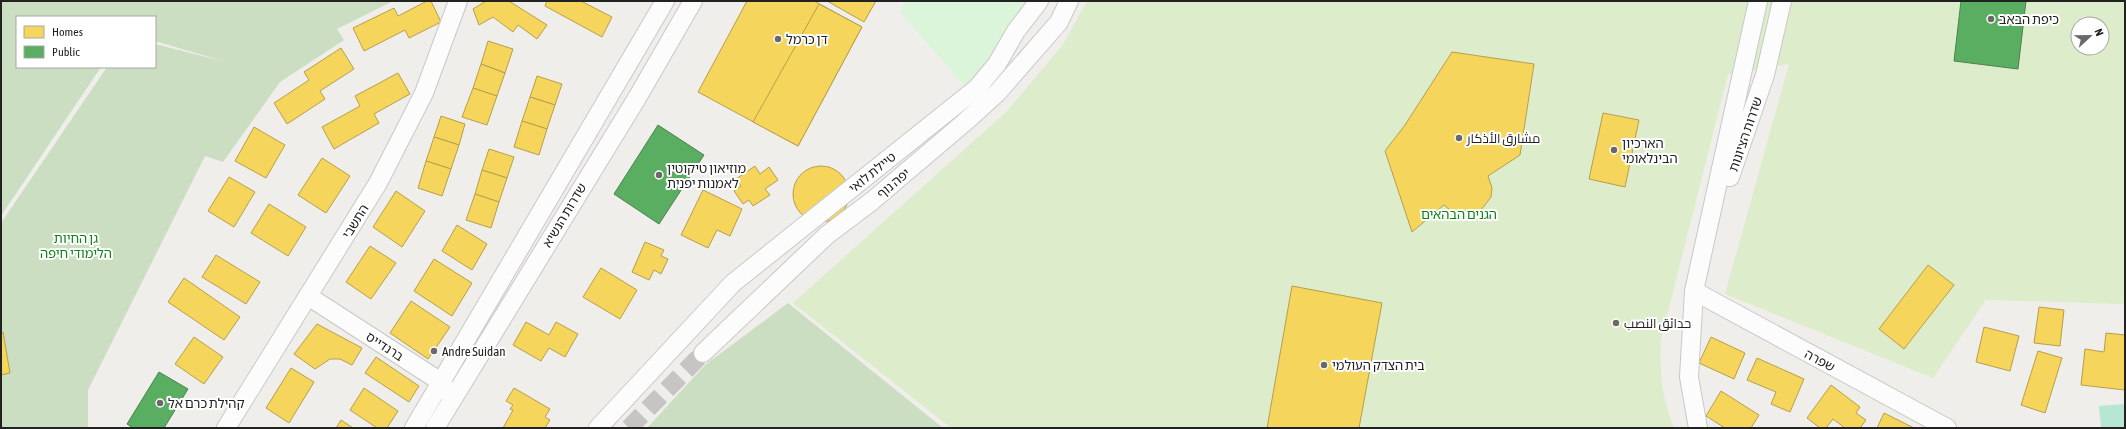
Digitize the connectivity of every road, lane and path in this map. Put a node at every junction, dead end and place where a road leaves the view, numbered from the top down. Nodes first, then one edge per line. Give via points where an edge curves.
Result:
1 (458, 1) edge
2 (665, 1) edge
3 (693, 1) edge
4 (1039, 1) edge
5 (1068, 1) edge
6 (1758, 1) edge
7 (1782, 1) edge
8 (1700, 265) junction
9 (1694, 291) junction
10 (308, 296) junction
11 (703, 353) tunnel mouth
12 (441, 382) junction
13 (448, 405) junction
14 (226, 428) edge
15 (414, 428) edge
16 (434, 428) edge
17 (598, 428) edge
18 (1698, 428) edge
19 (1947, 428) edge

1 - 10 street, התשבי via 424,93 378,183
2 - 12 street, שדרות הנשיא
3 - 13 street, שדרות הנשיא
4 - 17 street, טיילת לואי via 1016,31 997,64 976,88 733,283
5 - 11 street, יפה נוף via 1059,22 998,92 901,176 827,235
6 - 8 street, שדרות הציונות
7 - 8 street, שדרות הציונות via 1765,75
8 - 9 street, שדרות הציונות
9 - 18 street, שדרות הציונות via 1689,377
9 - 19 street, שפרה
10 - 12 street, ברנדייס
10 - 14 street, התשבי
12 - 13 street via 447,392
12 - 15 street, שדרות הנשיא
13 - 16 street, שדרות הנשיא

